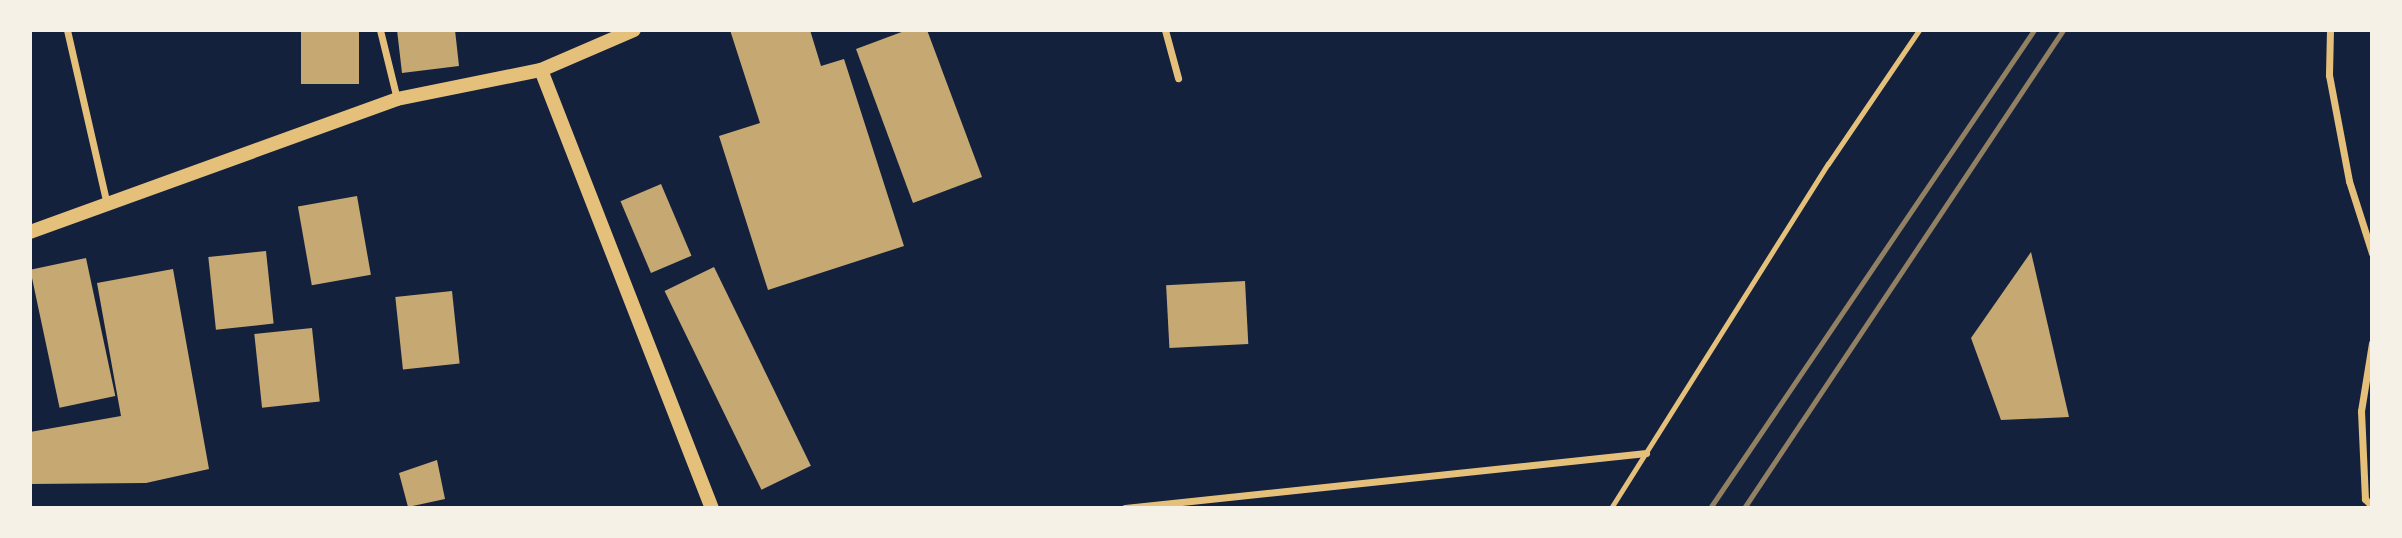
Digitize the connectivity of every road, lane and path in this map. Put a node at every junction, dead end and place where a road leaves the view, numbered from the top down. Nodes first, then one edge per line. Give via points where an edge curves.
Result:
1 (67, 30) edge
2 (380, 30) edge
3 (634, 30) edge
4 (1165, 30) edge
5 (1919, 30) edge
6 (2330, 30) edge
7 (541, 70) junction
8 (1178, 78) dead end
9 (397, 99) junction
10 (107, 204) junction
11 (30, 232) edge
12 (2372, 253) edge
13 (2372, 343) edge
14 (1646, 453) junction
15 (2372, 506) edge
16 (712, 508) edge
17 (1125, 508) edge
18 (1611, 508) edge

1 - 10 street
2 - 9 street
3 - 7 main road
4 - 8 street
5 - 14 lane via 1828,163
6 - 12 street via 2329,75 2349,181
7 - 9 main road
7 - 16 main road
9 - 10 main road
10 - 11 main road
13 - 15 street via 2361,411 2365,499
14 - 17 street
14 - 18 lane

